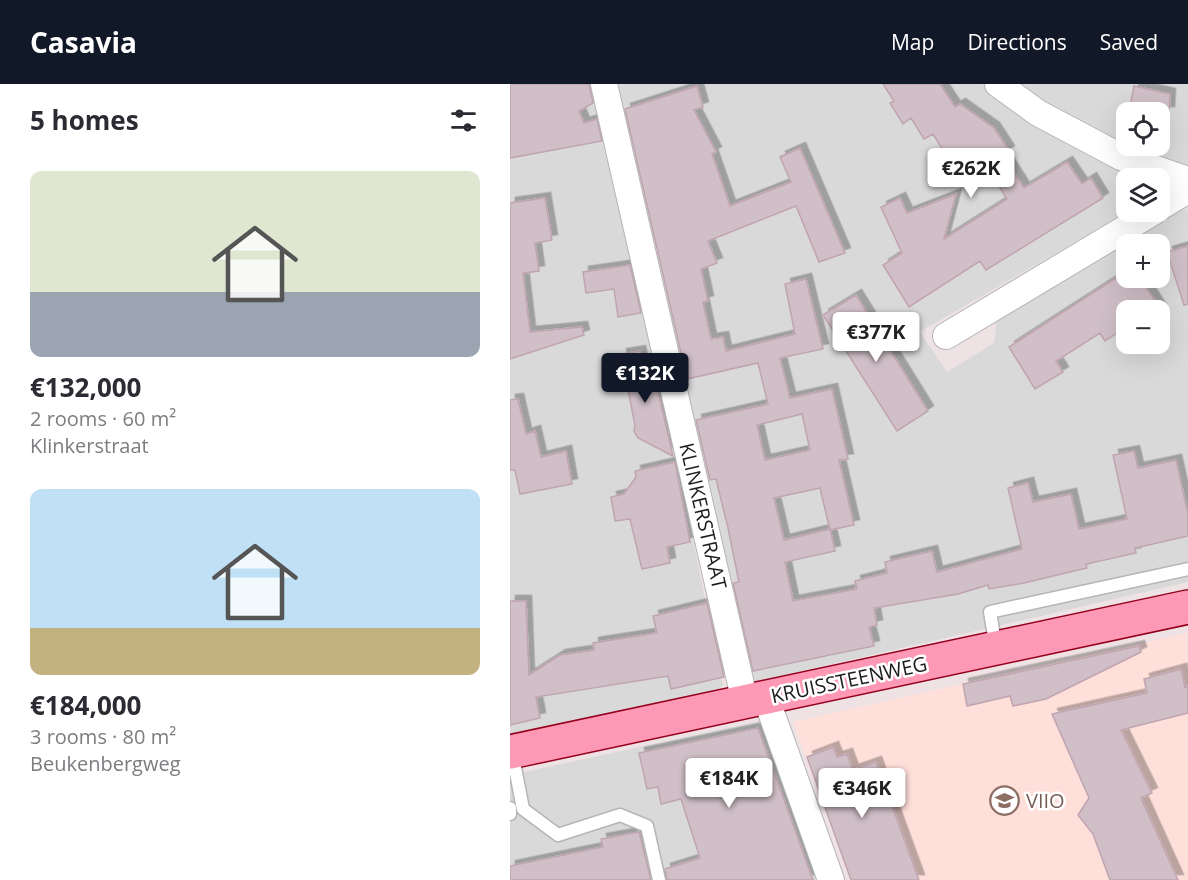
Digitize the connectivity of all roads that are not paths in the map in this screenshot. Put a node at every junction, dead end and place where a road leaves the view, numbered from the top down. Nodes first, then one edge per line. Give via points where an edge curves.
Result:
1 (604, 84) edge
2 (998, 84) edge
3 (1188, 180) edge
4 (1188, 190) edge
5 (1170, 201) edge
6 (1136, 222) edge
7 (946, 336) dead end
8 (1188, 569) edge
9 (1188, 608) edge
10 (996, 649) junction
11 (756, 700) junction
12 (511, 752) edge
13 (510, 808) edge
14 (510, 814) edge
15 (659, 880) edge
16 (831, 880) edge

1 - 11 street, KLINKERSTRAAT
2 - 3 street via 1038,113 1121,157
4 - 5 street
6 - 7 street
8 - 10 lane via 990,612
9 - 10 main road, KRUISSTEENWEG
10 - 11 main road, KRUISSTEENWEG
11 - 12 main road, KRUISSTEENWEG
11 - 16 street, KLINKERSTRAAT
12 - 15 lane via 524,809 558,835 620,815 646,826
13 - 14 lane

